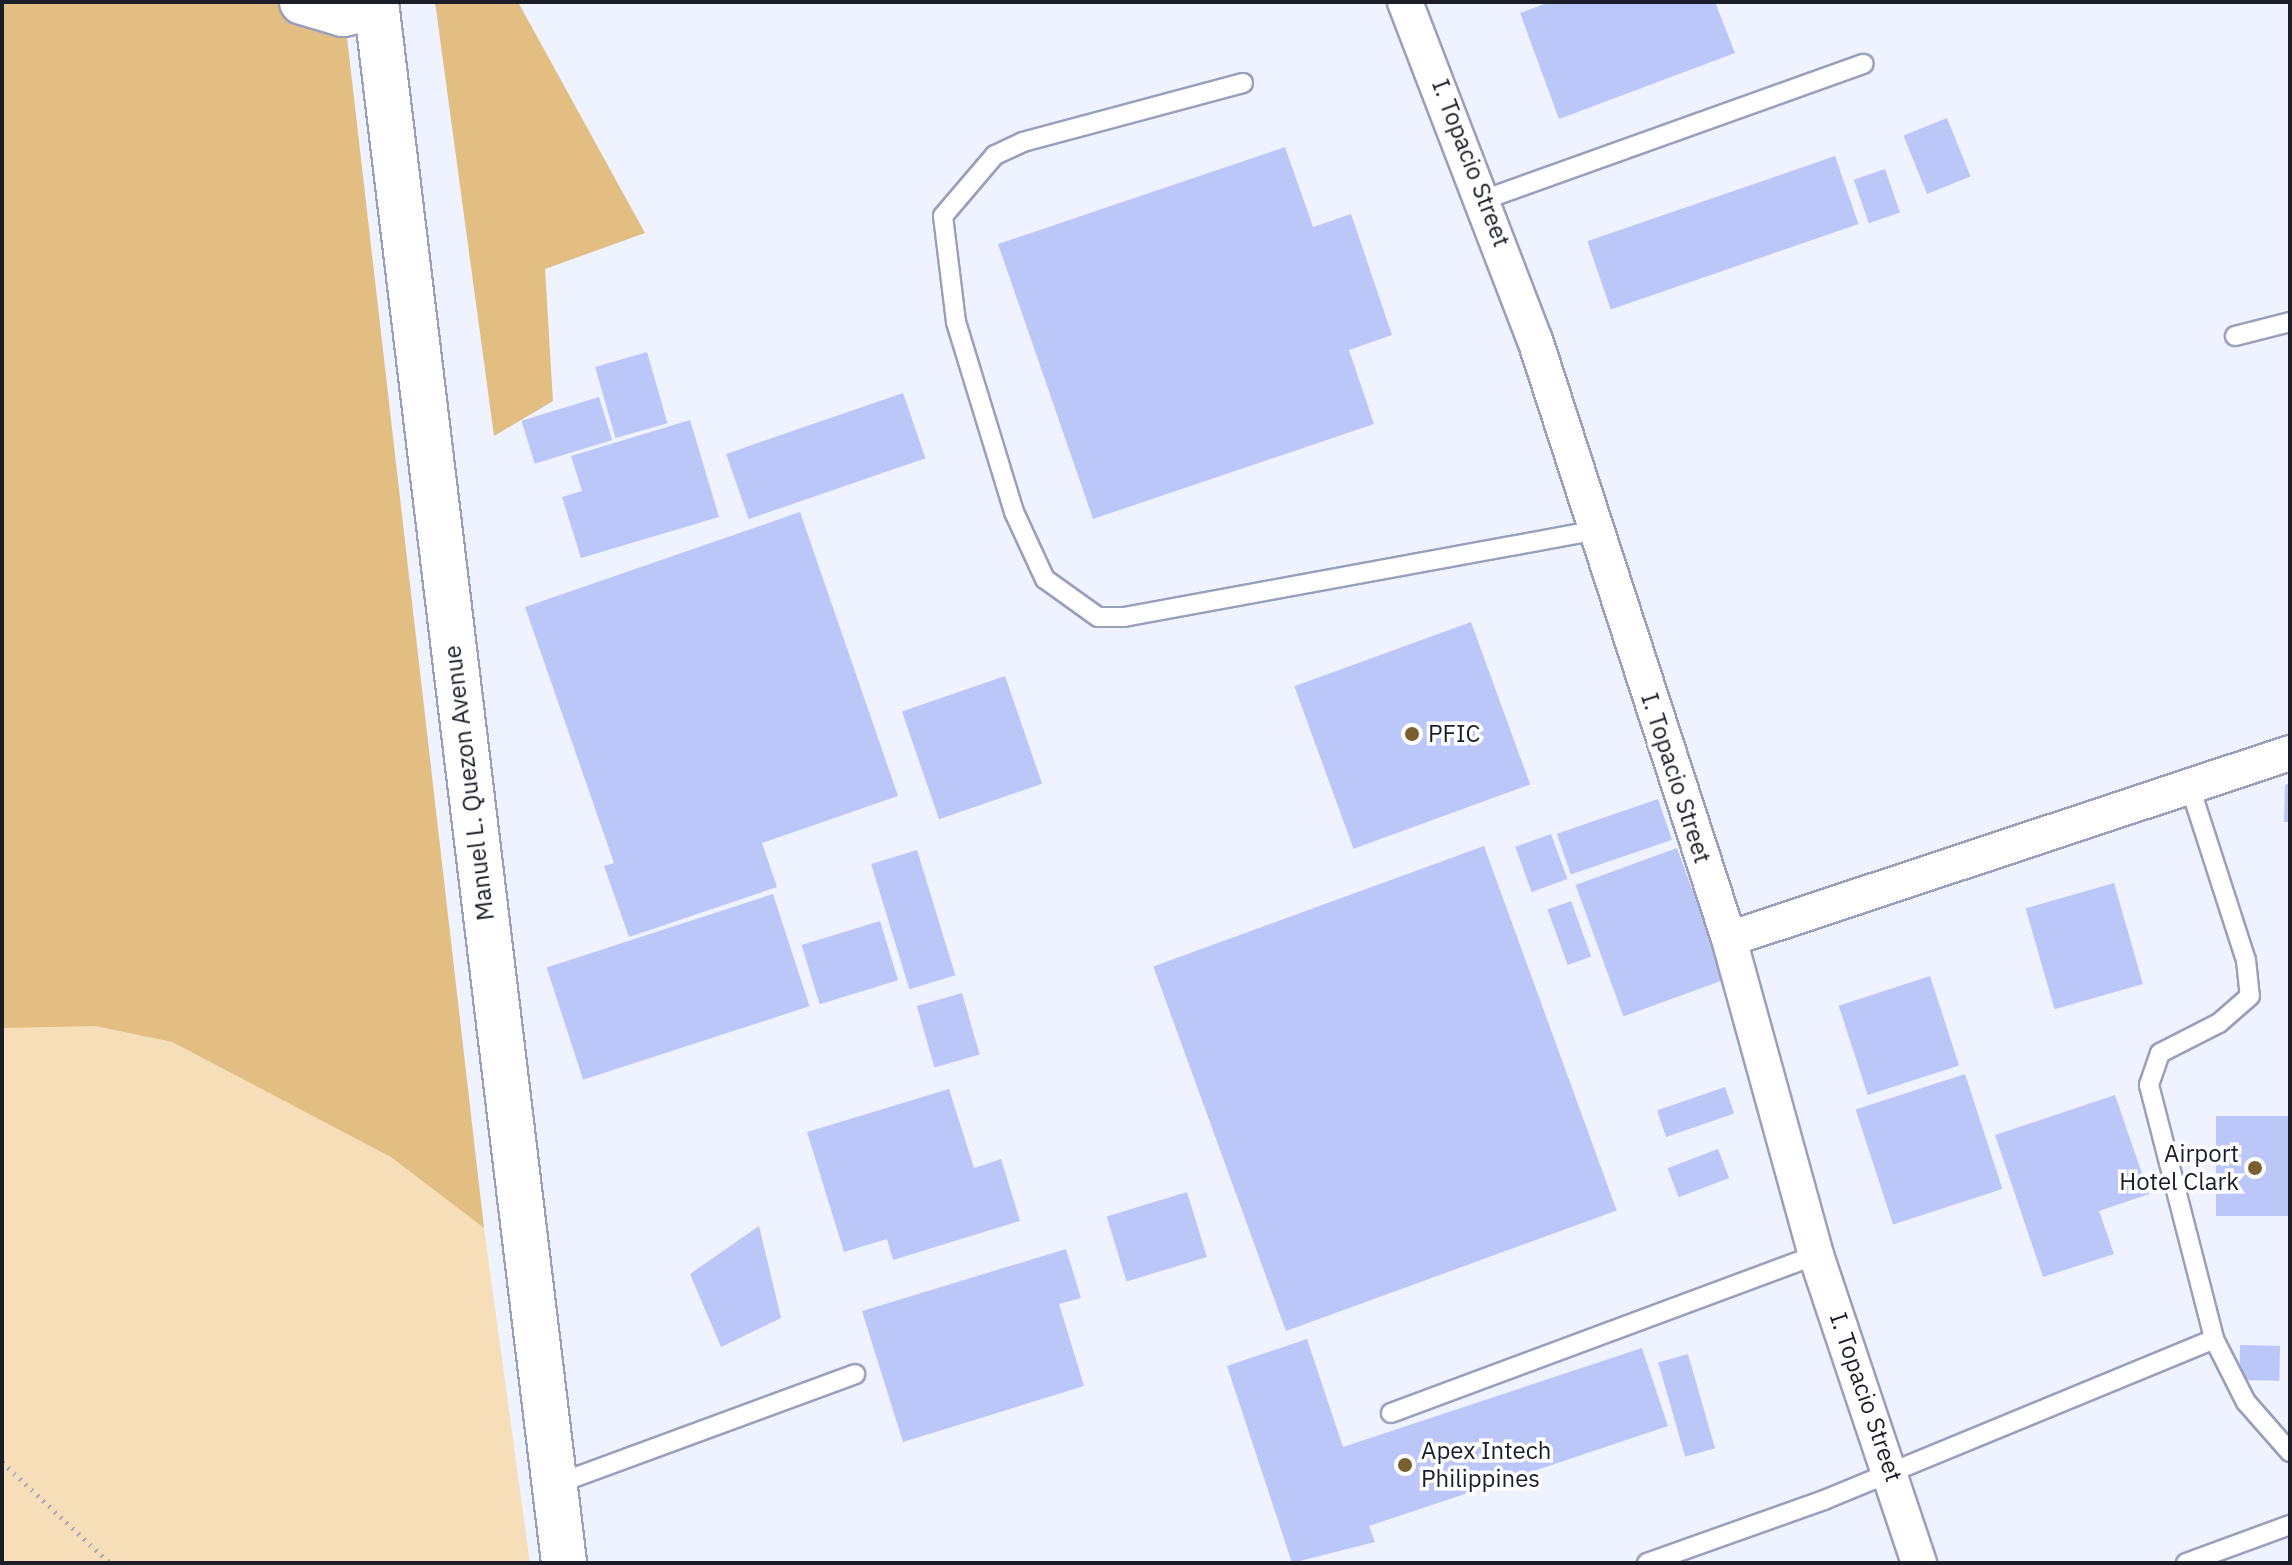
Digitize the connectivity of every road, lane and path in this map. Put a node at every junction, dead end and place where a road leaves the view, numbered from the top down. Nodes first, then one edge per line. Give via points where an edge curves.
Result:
1 (302, 2) edge
2 (1405, 2) edge
3 (376, 5) edge
4 (1864, 64) dead end
5 (1243, 83) dead end
6 (1486, 199) junction
7 (2290, 322) edge
8 (2235, 336) dead end
9 (1594, 531) junction
10 (2290, 753) edge
11 (2190, 787) junction
12 (1729, 939) junction
13 (1816, 1255) junction
14 (2214, 1339) junction
15 (855, 1374) dead end
16 (1391, 1413) dead end
17 (2290, 1452) edge
18 (2, 1462) edge
19 (1893, 1470) junction
20 (554, 1485) junction
21 (2290, 1525) edge
22 (110, 1563) edge
23 (564, 1563) edge
24 (1647, 1563) edge
25 (1919, 1563) edge
26 (2186, 1563) edge

1 - 3 street via 343,14
2 - 6 street, I. Topacio Street
3 - 20 street, Manuel L. Quezon Avenue
4 - 6 lane
5 - 9 lane via 1023,142 995,155 943,216 956,322 1014,512 1045,579 1098,617 1124,617
6 - 9 street, I. Topacio Street
7 - 8 lane
9 - 12 street, I. Topacio Street
10 - 11 street
11 - 12 street
11 - 14 lane via 2246,960 2250,996 2219,1023 2160,1053 2149,1085
12 - 13 street, I. Topacio Street
13 - 16 lane
13 - 19 street, I. Topacio Street
14 - 17 lane via 2246,1402
14 - 19 lane
15 - 20 lane
18 - 22 path
19 - 24 lane
19 - 25 street, I. Topacio Street
20 - 23 street, Manuel L. Quezon Avenue
21 - 26 lane

